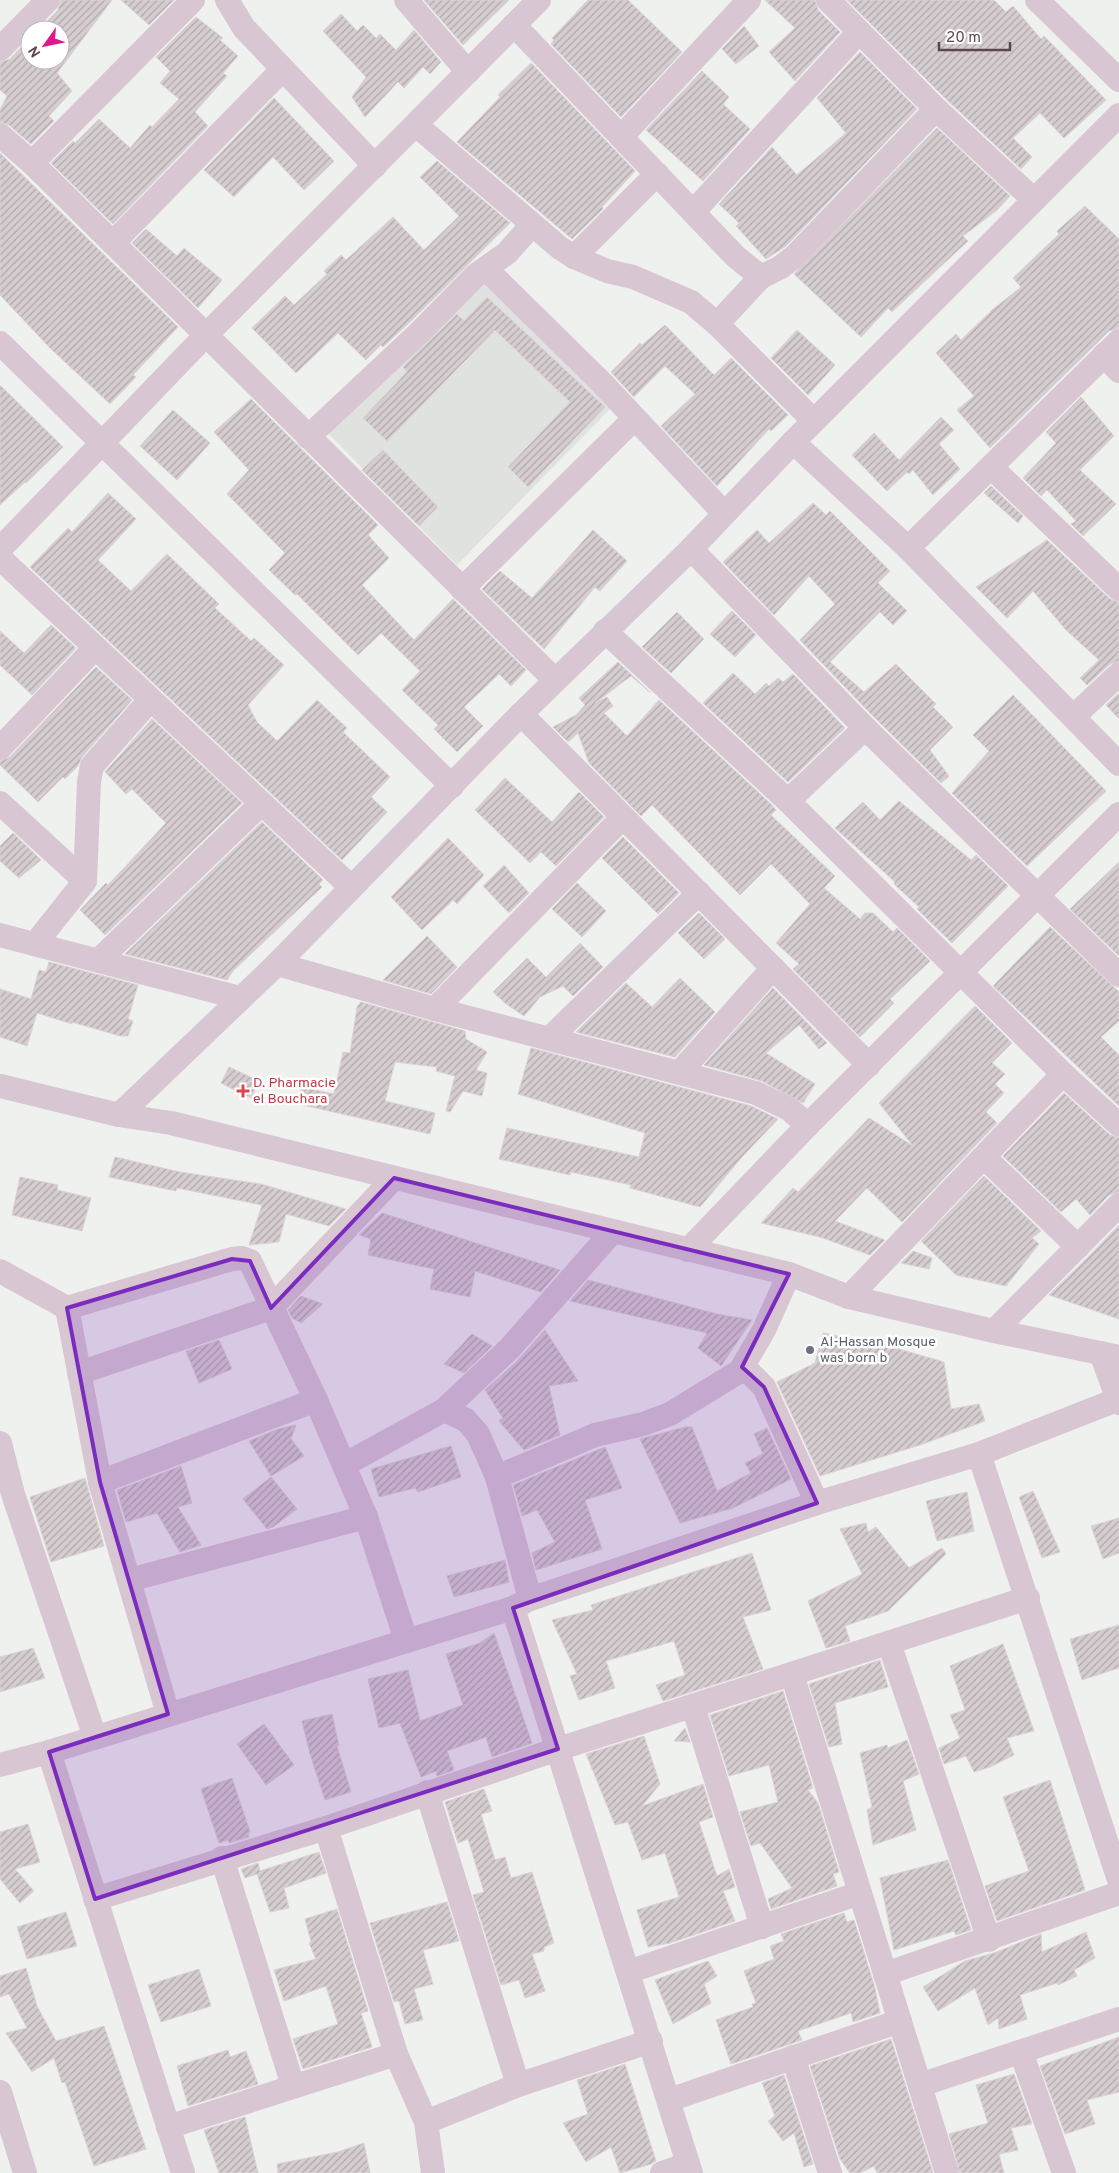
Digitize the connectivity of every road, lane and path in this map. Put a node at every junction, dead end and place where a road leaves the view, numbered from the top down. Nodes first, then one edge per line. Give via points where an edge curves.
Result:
1 (48, 0) edge
2 (193, 0) edge
3 (227, 0) edge
4 (406, 0) edge
5 (539, 0) edge
6 (749, 0) edge
7 (828, 0) edge
8 (1037, 0) edge
9 (514, 25) junction
10 (860, 32) junction
11 (0, 49) edge
12 (283, 69) junction
13 (468, 72) junction
14 (1119, 80) edge
15 (936, 109) junction
16 (1119, 115) edge
17 (416, 125) junction
18 (0, 135) edge
19 (621, 136) junction
20 (32, 163) junction
21 (375, 166) junction
22 (657, 174) junction
23 (1034, 200) junction
24 (693, 212) junction
25 (531, 226) junction
26 (113, 243) junction
27 (574, 257) junction
28 (486, 269) junction
29 (761, 277) junction
30 (717, 324) junction
31 (204, 336) junction
32 (0, 342) edge
33 (1114, 356) edge
34 (634, 419) junction
35 (814, 420) junction
36 (308, 437) junction
37 (103, 442) junction
38 (793, 442) junction
39 (991, 467) junction
40 (724, 513) junction
41 (908, 548) junction
42 (0, 549) edge
43 (691, 549) junction
44 (0, 558) edge
45 (462, 589) junction
46 (1119, 589) edge
47 (605, 631) junction
48 (95, 648) junction
49 (1119, 674) edge
50 (555, 680) junction
51 (150, 700) junction
52 (521, 714) junction
53 (1074, 717) junction
54 (865, 728) junction
55 (0, 748) edge
56 (1119, 764) edge
57 (452, 786) junction
58 (788, 802) junction
59 (0, 803) edge
60 (261, 804) junction
61 (1119, 814) edge
62 (622, 818) junction
63 (85, 882) junction
64 (351, 887) junction
65 (699, 893) junction
66 (1038, 896) junction
67 (0, 935) edge
68 (35, 944) junction
69 (100, 959) junction
70 (277, 964) junction
71 (773, 968) junction
72 (962, 972) junction
73 (1119, 975) edge
74 (240, 998) junction
75 (435, 1009) junction
76 (550, 1038) junction
77 (868, 1065) junction
78 (680, 1072) junction
79 (1063, 1074) junction
80 (0, 1086) edge
81 (119, 1115) junction
82 (808, 1125) junction
83 (1119, 1125) edge
84 (984, 1157) junction
85 (394, 1178) junction
86 (1119, 1205) edge
87 (613, 1231) junction
88 (1078, 1247) junction
89 (688, 1250) junction
90 (0, 1272) edge
91 (789, 1274) junction
92 (849, 1297) junction
93 (67, 1308) junction
94 (271, 1308) junction
95 (994, 1331) junction
96 (1110, 1355) edge
97 (740, 1371) junction
98 (79, 1373) junction
99 (316, 1400) junction
100 (1119, 1400) edge
101 (444, 1410) junction
102 (0, 1443) edge
103 (979, 1454) junction
104 (344, 1465) junction
105 (497, 1477) junction
106 (100, 1482) junction
107 (817, 1503) junction
108 (366, 1517) junction
109 (129, 1580) junction
110 (1028, 1598) junction
111 (521, 1604) junction
112 (406, 1640) junction
113 (889, 1643) junction
114 (792, 1674) junction
115 (693, 1706) junction
116 (168, 1714) junction
117 (95, 1737) junction
118 (558, 1749) junction
119 (49, 1752) junction
120 (0, 1765) edge
121 (428, 1792) junction
122 (326, 1828) junction
123 (222, 1858) junction
124 (1119, 1880) edge
125 (1119, 1893) edge
126 (860, 1894) junction
127 (95, 1900) junction
128 (762, 1927) junction
129 (988, 1940) junction
130 (628, 1972) junction
131 (885, 1974) junction
132 (1119, 2019) edge
133 (900, 2021) junction
134 (651, 2041) junction
135 (1021, 2052) junction
136 (396, 2054) junction
137 (793, 2057) junction
138 (518, 2085) junction
139 (920, 2085) junction
140 (294, 2086) junction
141 (0, 2092) edge
142 (669, 2100) junction
143 (426, 2122) junction
144 (168, 2127) junction
145 (6, 2133) edge
146 (689, 2169) edge
147 (25, 2173) edge
148 (183, 2173) edge
149 (432, 2173) edge
150 (662, 2173) edge
151 (830, 2173) edge
152 (947, 2173) edge
153 (1064, 2173) edge

1 - 11 street
2 - 20 street
3 - 12 street via 244,28
4 - 13 street
5 - 9 street
6 - 19 street
7 - 10 street
8 - 14 street
9 - 13 street
9 - 19 street
10 - 15 street
10 - 24 street
12 - 21 street
12 - 26 street
13 - 17 street
15 - 23 street
15 - 29 street via 795,256
16 - 23 street
17 - 21 street
17 - 25 street
18 - 20 street
19 - 22 street
20 - 26 street
21 - 31 street
22 - 24 street
22 - 27 street
23 - 35 street
24 - 29 street via 736,257
25 - 27 street
25 - 28 street via 507,254
26 - 31 street
27 - 30 street via 607,271 633,277 691,302
28 - 34 street
28 - 36 street via 476,275
29 - 30 street
30 - 35 street
31 - 36 street
31 - 37 street
32 - 37 street
33 - 39 street
34 - 40 street
34 - 45 street
35 - 38 street
36 - 45 street
37 - 42 street
37 - 57 street
38 - 40 street
38 - 41 street
39 - 41 street
39 - 46 street
40 - 43 street
41 - 53 street
43 - 47 street
43 - 54 street
44 - 48 street
45 - 50 street
47 - 50 street
47 - 58 street
48 - 51 street
48 - 55 street
49 - 53 street
50 - 52 street
51 - 60 street
51 - 63 street via 92,766
52 - 57 street
52 - 62 street
53 - 56 street
54 - 58 street
54 - 66 street
57 - 64 street
58 - 72 street
59 - 63 street
60 - 64 street
60 - 69 street
61 - 66 street
62 - 65 street
62 - 75 street
63 - 68 street
64 - 70 street
65 - 71 street
65 - 76 street
66 - 72 street
66 - 73 street
67 - 68 street
68 - 69 street
69 - 74 street
70 - 74 street
70 - 75 street
71 - 77 street
71 - 78 street
72 - 77 street
72 - 79 street
74 - 81 street
75 - 76 street
76 - 78 street
77 - 82 street
78 - 82 street via 774,1100
79 - 83 street
79 - 84 street
80 - 81 street
81 - 85 street via 171,1123
82 - 89 street
84 - 88 street
84 - 92 street
85 - 87 street
85 - 94 street
86 - 88 street
87 - 89 street
87 - 101 street via 510,1348
88 - 95 street
89 - 91 street
90 - 93 street
91 - 92 street
91 - 97 street via 764,1330
92 - 95 street
93 - 94 street via 242,1258 250,1261
93 - 98 street
94 - 98 street
94 - 99 street
95 - 96 street
96 - 100 street
97 - 105 street via 670,1414 594,1436
97 - 107 street via 750,1373 764,1387
98 - 106 street
99 - 104 street
99 - 106 street
100 - 103 street
101 - 104 street
101 - 105 street via 466,1420 478,1434
102 - 117 street via 12,1494
103 - 107 street
103 - 110 street
104 - 108 street
105 - 111 street
106 - 109 street
107 - 111 street
108 - 109 street
108 - 112 street
109 - 116 street
110 - 113 street
110 - 124 street
111 - 112 street
111 - 118 street
112 - 116 street
113 - 114 street
113 - 129 street
114 - 115 street
114 - 126 street
115 - 118 street
115 - 128 street
116 - 117 street
117 - 119 street
118 - 121 street
118 - 130 street
119 - 120 street
119 - 127 street
121 - 122 street
121 - 138 street
122 - 123 street
122 - 136 street
123 - 127 street
123 - 140 street
125 - 129 street
126 - 128 street
126 - 131 street
127 - 144 street
128 - 130 street
129 - 131 street
130 - 134 street
131 - 133 street
132 - 135 street
133 - 137 street
133 - 139 street
134 - 138 street
134 - 142 street
135 - 139 street
135 - 153 street
136 - 140 street
136 - 143 street
137 - 142 street
137 - 151 street
138 - 143 street
139 - 152 street
140 - 144 street
141 - 145 street
142 - 146 street
143 - 149 street
144 - 148 street
145 - 147 street
146 - 150 street

